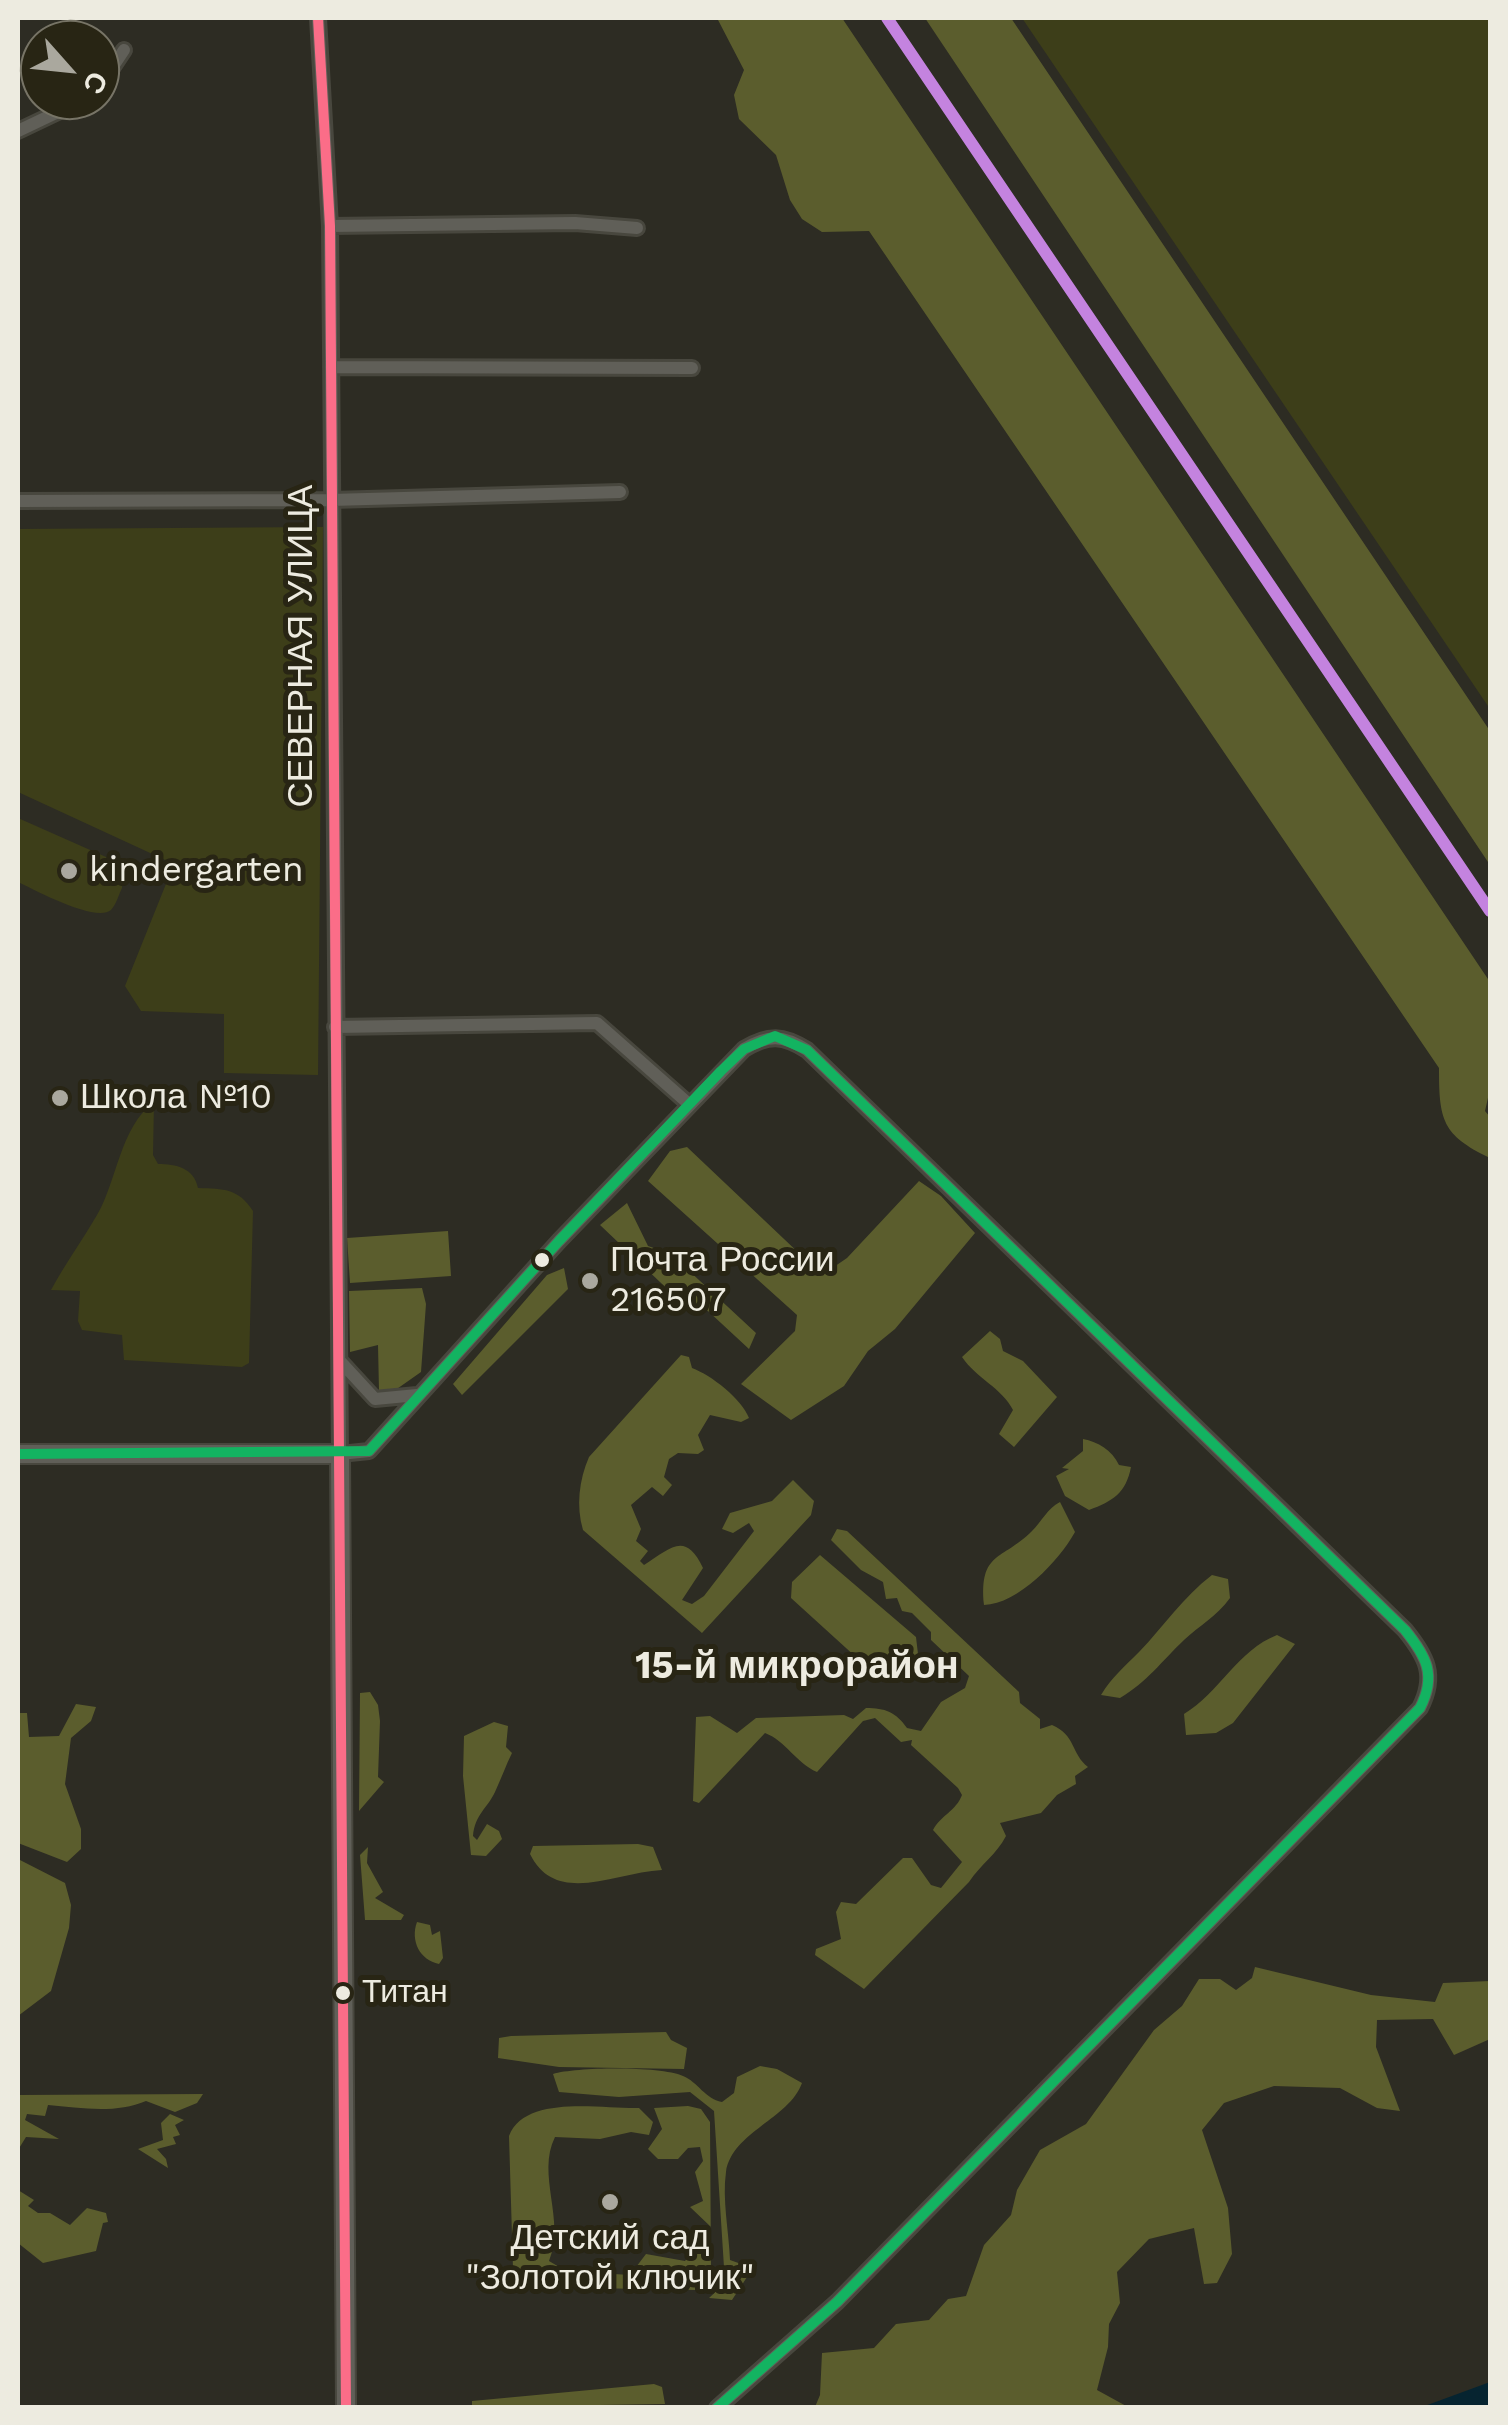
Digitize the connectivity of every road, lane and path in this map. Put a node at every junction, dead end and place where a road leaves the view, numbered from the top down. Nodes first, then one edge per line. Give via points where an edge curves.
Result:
1 (318, 18) edge
2 (124, 50) dead end
3 (120, 56) edge
4 (41, 120) edge
5 (18, 131) edge
6 (330, 226) junction
7 (636, 228) dead end
8 (331, 367) junction
9 (692, 368) dead end
10 (620, 492) dead end
11 (331, 500) junction
12 (18, 501) edge
13 (335, 1026) junction
14 (690, 1105) junction
15 (339, 1360) junction
16 (419, 1394) junction
17 (18, 1454) edge
18 (340, 1454) junction
19 (346, 2399) edge
20 (338, 2408) edge
21 (718, 2408) edge

1 - 6 street, СЕВЕРНАЯ УЛИЦА
2 - 3 street
4 - 5 street
6 - 7 street
6 - 8 street, СЕВЕРНАЯ УЛИЦА
8 - 9 street
8 - 11 street, СЕВЕРНАЯ УЛИЦА
10 - 11 street
11 - 12 street
11 - 13 street, СЕВЕРНАЯ УЛИЦА
13 - 14 street via 597,1023
13 - 15 street, СЕВЕРНАЯ УЛИЦА
14 - 16 street
14 - 21 street via 762,1038 785,1038 807,1050 1404,1630 1430,1671 1420,1708 837,2302
15 - 16 street via 375,1399
15 - 18 street, СЕВЕРНАЯ УЛИЦА
16 - 18 street via 368,1451
17 - 18 street
18 - 19 street
19 - 20 street

